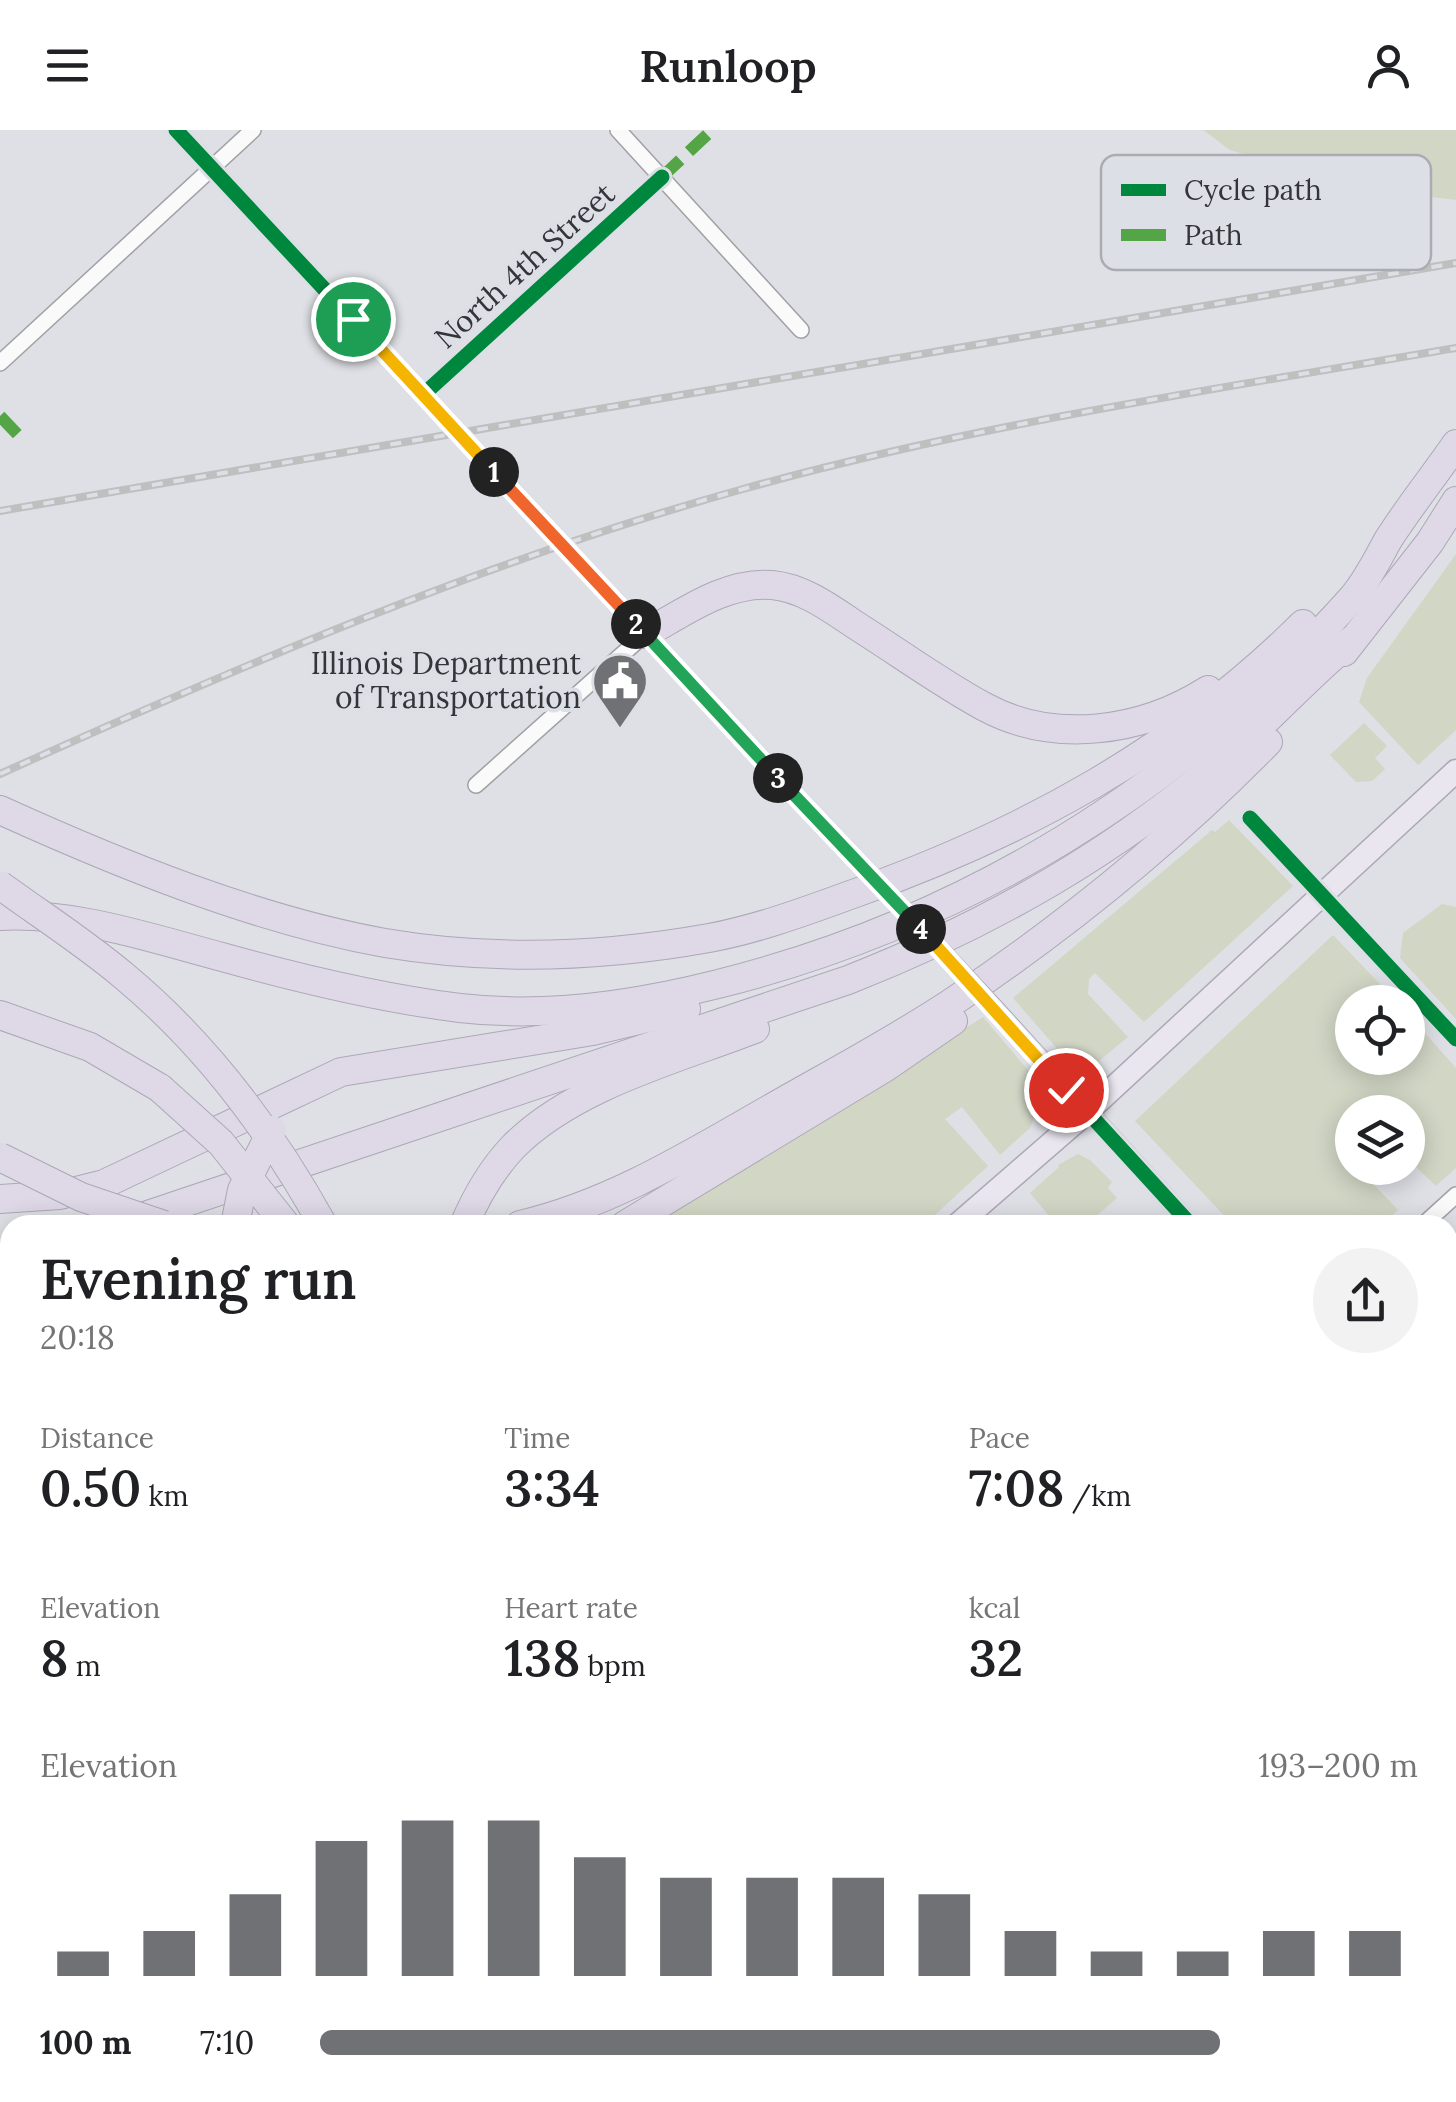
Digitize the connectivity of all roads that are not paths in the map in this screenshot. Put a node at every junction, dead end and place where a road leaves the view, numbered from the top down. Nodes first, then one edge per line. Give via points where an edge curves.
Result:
1 (176, 130) edge
2 (253, 130) edge
3 (618, 130) edge
4 (212, 167) junction
5 (662, 177) junction
6 (800, 330) dead end
7 (0, 363) edge
8 (424, 394) junction
9 (1456, 444) edge
10 (1456, 501) edge
11 (1389, 539) junction
12 (646, 634) junction
13 (1352, 640) junction
14 (1277, 650) junction
15 (1456, 771) edge
16 (476, 785) dead end
17 (0, 810) edge
18 (1250, 818) dead end
19 (1161, 843) junction
20 (0, 885) edge
21 (1322, 894) junction
22 (938, 908) junction
23 (0, 916) edge
24 (848, 980) junction
25 (0, 1015) edge
26 (1456, 1039) edge
27 (372, 1066) junction
28 (1086, 1113) junction
29 (0, 1156) edge
30 (1456, 1195) edge
31 (0, 1199) edge
32 (134, 1215) edge
33 (148, 1215) edge
34 (237, 1215) edge
35 (278, 1215) edge
36 (318, 1215) edge
37 (469, 1215) edge
38 (553, 1215) edge
39 (642, 1215) edge
40 (969, 1215) edge
41 (1181, 1215) edge
42 (1434, 1215) edge

1 - 4 street
2 - 4 street
3 - 5 street
4 - 7 street
4 - 8 street
5 - 6 street
5 - 8 street, North 4th Street
8 - 12 street
9 - 11 highway
10 - 13 highway
11 - 14 highway
11 - 22 highway via 1357,592 1216,732 1070,837
12 - 14 highway via 734,588 772,585 812,597 986,708 1038,726 1087,730 1143,722 1183,706 1257,655
12 - 16 street
12 - 28 street, bridge
13 - 19 highway via 1289,720
13 - 24 highway via 1236,748 1069,874 919,952
14 - 17 highway via 1169,738 1044,812 928,868 712,937 568,954 385,942 289,921
15 - 21 main road
18 - 21 street
19 - 38 highway via 1038,943 949,1004 670,1166
19 - 39 highway via 1133,884 1024,973 886,1068
20 - 36 highway, bridge via 123,975 208,1057 259,1121
21 - 26 street
21 - 28 main road
22 - 23 highway via 818,955 696,990 520,1010 393,998 82,921
22 - 27 highway via 861,953 689,1008 593,1031
24 - 33 highway
24 - 37 highway via 796,1013 554,1114 513,1147
25 - 35 highway, bridge via 90,1046 160,1088 221,1143
27 - 31 highway via 312,1084 104,1184
27 - 34 highway, bridge via 321,1091 272,1130
28 - 40 main road
28 - 41 street
29 - 32 highway, bridge
30 - 42 street

